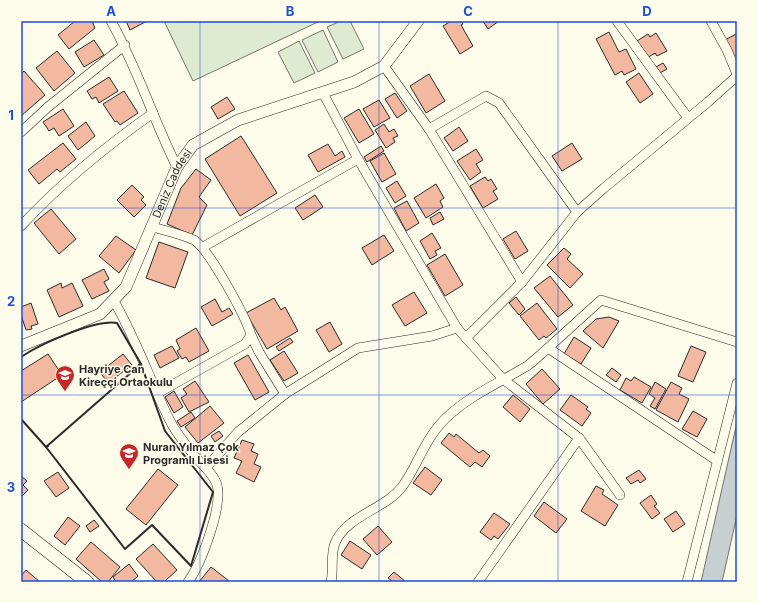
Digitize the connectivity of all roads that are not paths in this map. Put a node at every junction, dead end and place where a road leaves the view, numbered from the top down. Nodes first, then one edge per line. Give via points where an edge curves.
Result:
1 (110, 21) edge
2 (418, 21) edge
3 (617, 21) edge
4 (711, 21) edge
5 (125, 45) junction
6 (384, 66) junction
7 (737, 75) edge
8 (323, 93) junction
9 (153, 113) junction
10 (688, 118) junction
11 (430, 129) junction
12 (21, 132) edge
13 (358, 159) junction
14 (177, 167) junction
15 (577, 212) junction
16 (21, 226) edge
17 (153, 227) junction
18 (203, 247) junction
19 (522, 282) junction
20 (114, 301) junction
21 (457, 328) junction
22 (251, 335) junction
23 (466, 338) junction
24 (737, 342) edge
25 (22, 344) edge
26 (548, 348) junction
27 (503, 379) junction
28 (737, 383) edge
29 (158, 393) junction
30 (285, 394) junction
31 (579, 438) junction
32 (716, 460) junction
33 (206, 468) junction
34 (620, 495) dead end
35 (21, 530) edge
36 (87, 582) edge
37 (188, 582) edge
38 (333, 582) edge
39 (478, 582) edge
40 (687, 582) edge

1 - 5 street
2 - 6 street, Deniz Caddesi
3 - 10 street
4 - 7 street
5 - 9 street
5 - 12 street
6 - 8 street, Deniz Caddesi via 354,82
6 - 11 street
7 - 10 street
8 - 13 street
8 - 14 street, Deniz Caddesi via 238,120 193,145
9 - 14 street
9 - 16 street via 81,168 45,200
10 - 15 street
11 - 15 street via 486,96 499,103
11 - 19 street
13 - 18 street
13 - 21 street
14 - 17 street, Deniz Caddesi
15 - 19 street
17 - 18 street via 194,241
17 - 20 street, Deniz Caddesi via 126,287
18 - 22 street
19 - 23 street
20 - 25 street, Deniz Caddesi via 100,314
20 - 29 street via 130,328
21 - 23 street
21 - 30 street via 432,336 358,348
22 - 29 street via 245,344 220,360
22 - 30 street via 258,352
23 - 27 street
24 - 26 street via 601,300
26 - 27 street via 528,365
26 - 32 street
27 - 31 street
27 - 38 street via 467,399 445,419 431,435 402,487 386,503 364,513 341,534 332,560
28 - 32 street
29 - 33 street via 169,420
30 - 33 street via 238,432
31 - 34 street
31 - 39 street
32 - 40 street
33 - 37 street via 217,483 219,496 212,528 196,571
35 - 36 main road

